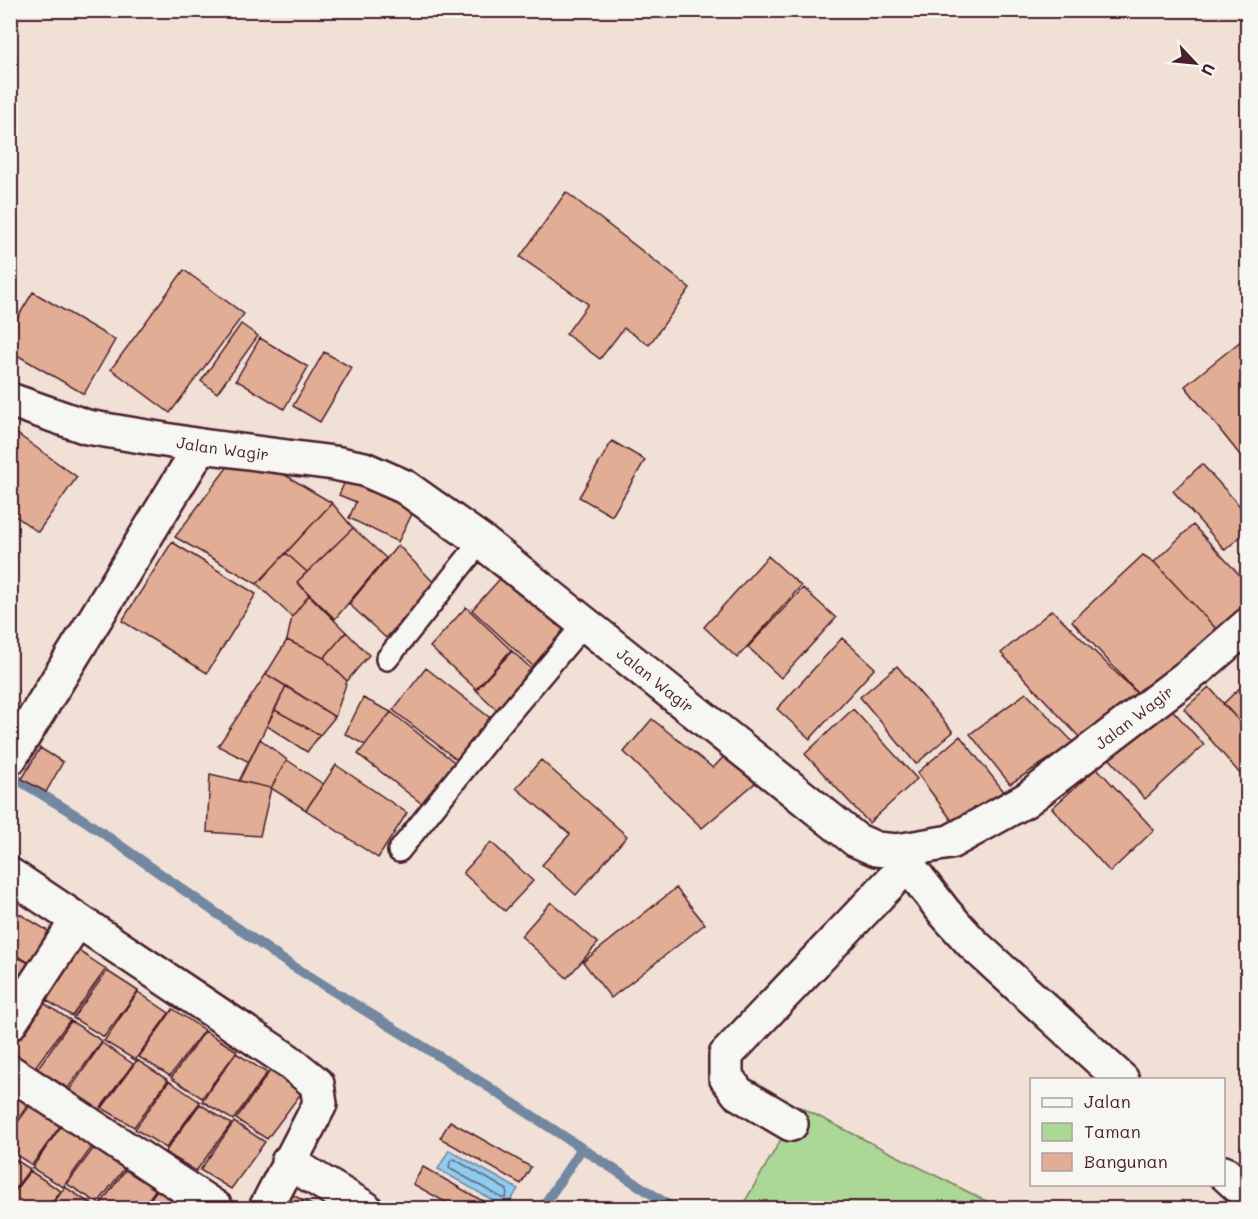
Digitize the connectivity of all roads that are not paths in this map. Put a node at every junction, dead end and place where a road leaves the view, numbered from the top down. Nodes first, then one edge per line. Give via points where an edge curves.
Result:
1 (10, 400) edge
2 (201, 446) junction
3 (481, 541) junction
4 (585, 623) junction
5 (1248, 625) edge
6 (387, 659) dead end
7 (11, 757) edge
8 (399, 851) dead end
9 (902, 858) junction
10 (10, 875) edge
11 (77, 921) junction
12 (10, 1023) edge
13 (10, 1072) edge
14 (1120, 1078) edge
15 (791, 1124) dead end
16 (288, 1162) junction
17 (1225, 1174) edge
18 (1248, 1195) edge
19 (216, 1209) edge
20 (266, 1209) edge
21 (365, 1209) edge

1 - 2 street, Jalan Wagir via 87,427
2 - 3 street, Jalan Wagir via 364,469 405,487
2 - 7 street
3 - 4 street, Jalan Wagir
3 - 6 lane
4 - 8 lane
4 - 9 street, Jalan Wagir via 856,840
5 - 9 street, Jalan Wagir via 1200,667 1026,800 950,842
9 - 14 street via 972,943
9 - 15 street via 726,1055 726,1077 738,1093
10 - 11 street
11 - 12 street
11 - 16 street via 317,1084 320,1104
13 - 19 street
16 - 20 street
16 - 21 street
17 - 18 street

